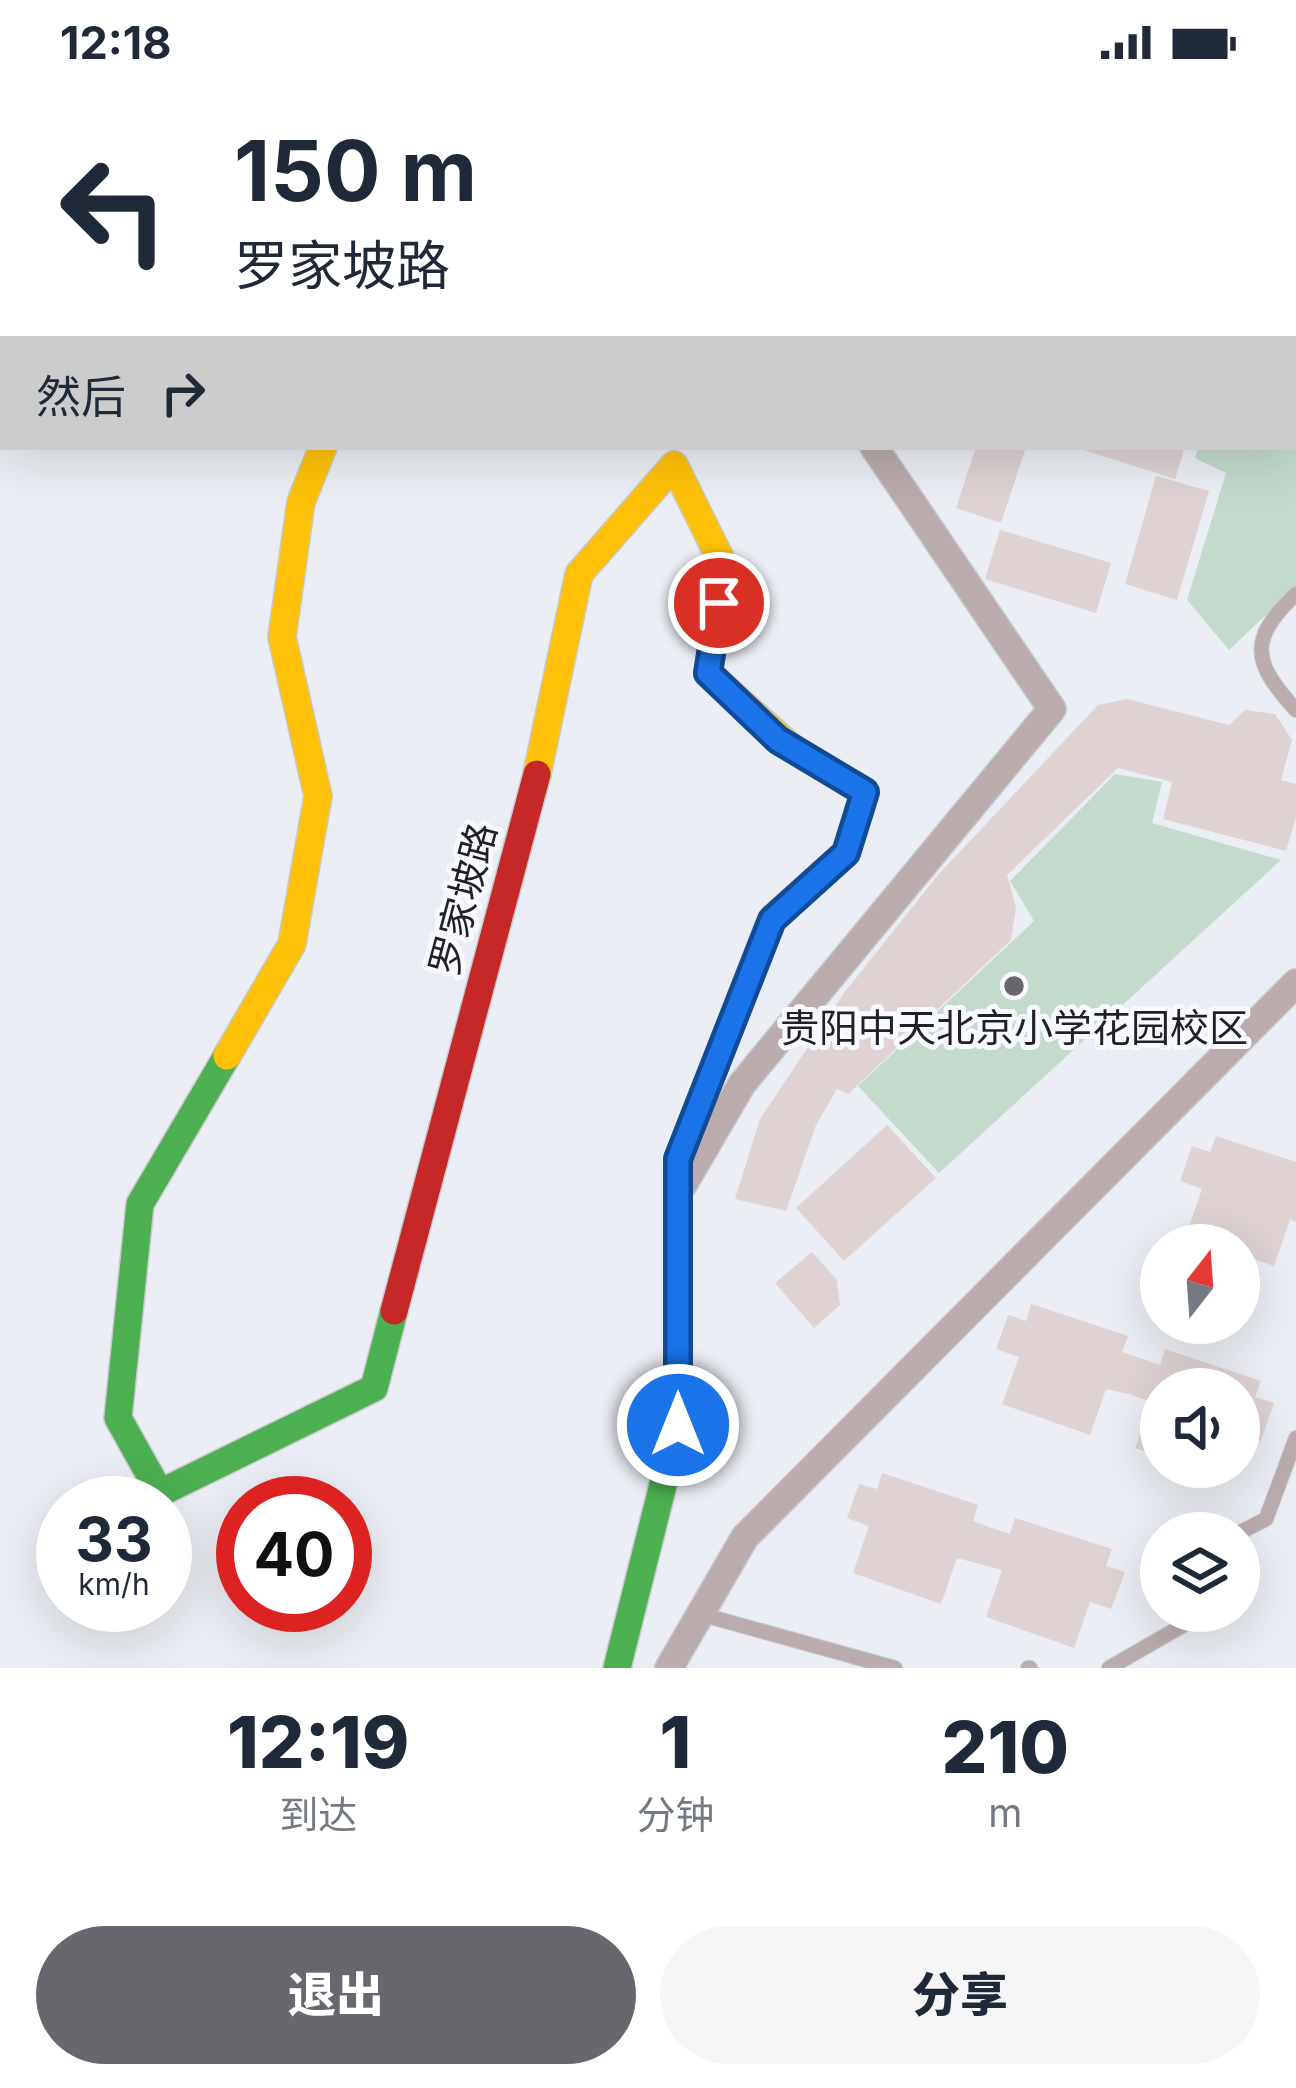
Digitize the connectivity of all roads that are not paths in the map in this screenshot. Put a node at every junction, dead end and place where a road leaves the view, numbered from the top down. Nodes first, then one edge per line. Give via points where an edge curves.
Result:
1 (322, 450) edge
2 (876, 450) edge
3 (668, 456) edge
4 (1296, 594) edge
5 (1296, 710) edge
6 (1296, 983) edge
7 (678, 1193) junction
8 (1296, 1438) edge
9 (1260, 1522) edge
10 (700, 1614) junction
11 (1172, 1632) edge
12 (617, 1668) edge
13 (669, 1668) edge
14 (895, 1668) edge
15 (1109, 1668) edge

1 - 3 street, 罗家坡路 via 301,502 282,637 318,796 292,944 140,1204 118,1418 160,1493 374,1388 544,748 579,574
2 - 7 street via 1052,709 742,1084
3 - 7 street, 罗家坡路 via 725,568 708,673 778,740 865,792 846,853 772,920 678,1159
4 - 5 lane via 1271,617 1260,658
6 - 10 street via 745,1537
7 - 12 street, 罗家坡路 via 678,1425
8 - 9 lane
10 - 13 street
10 - 14 lane
11 - 15 lane

